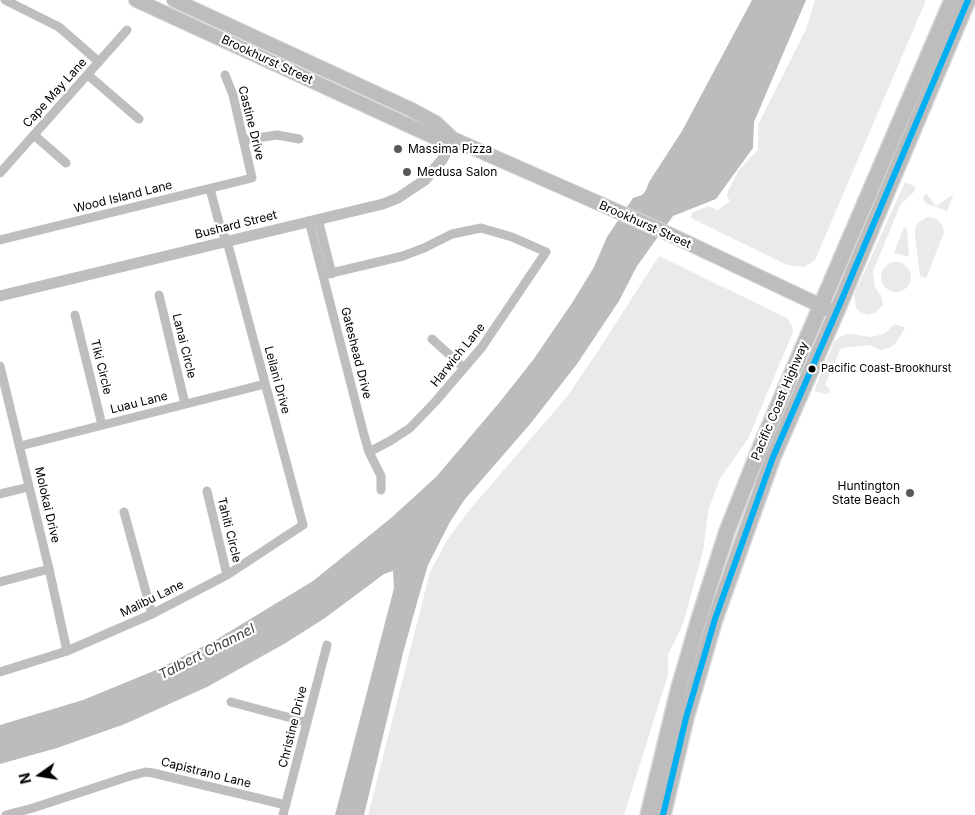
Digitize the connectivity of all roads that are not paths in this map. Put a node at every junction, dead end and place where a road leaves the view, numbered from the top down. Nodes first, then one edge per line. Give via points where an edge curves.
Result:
1 (5, 0) edge
2 (136, 0) edge
3 (174, 0) edge
4 (952, 0) edge
5 (968, 0) edge
6 (127, 30) dead end
7 (99, 62) junction
8 (226, 74) dead end
9 (88, 75) junction
10 (139, 118) dead end
11 (34, 135) junction
12 (299, 139) dead end
13 (453, 139) junction
14 (244, 140) junction
15 (66, 163) dead end
16 (0, 173) edge
17 (252, 178) joint
18 (210, 189) junction
19 (314, 220) junction
20 (0, 240) edge
21 (227, 241) junction
22 (327, 275) junction
23 (158, 295) dead end
24 (0, 296) edge
25 (820, 305) junction
26 (836, 314) junction
27 (75, 315) dead end
28 (432, 339) dead end
29 (0, 366) edge
30 (464, 368) junction
31 (265, 384) junction
32 (5, 404) edge
33 (186, 404) junction
34 (102, 425) junction
35 (20, 446) junction
36 (369, 452) junction
37 (29, 487) junction
38 (381, 490) dead end
39 (207, 491) dead end
40 (0, 494) edge
41 (124, 512) dead end
42 (303, 525) joint
43 (49, 569) junction
44 (227, 575) junction
45 (0, 582) edge
46 (152, 614) junction
47 (327, 645) dead end
48 (67, 651) junction
49 (0, 672) edge
50 (231, 702) dead end
51 (306, 722) junction
52 (286, 805) junction
53 (6, 815) edge
54 (283, 815) edge
55 (648, 815) edge
56 (663, 815) edge

1 - 7 street via 59,27
2 - 13 main road, Brookhurst Street via 436,138
3 - 13 main road, Brookhurst Street via 410,109 436,123
4 - 25 highway, Pacific Coast Highway
5 - 26 highway, Pacific Coast Highway
6 - 7 street, Cape May Lane
7 - 9 street, Cape May Lane
8 - 14 street, Castine Drive
9 - 10 street
9 - 11 street, Cape May Lane
11 - 15 street
11 - 16 street, Cape May Lane
12 - 14 street via 277,135
13 - 19 street, Bushard Street via 439,164 426,180 412,190 383,204
13 - 25 main road, Brookhurst Street
14 - 17 street, Castine Drive
17 - 18 street, Wood Island Lane
18 - 20 street, Wood Island Lane
18 - 21 street, Leilani Drive
19 - 21 street, Bushard Street
19 - 22 street, Gateshead Drive
21 - 24 street, Bushard Street
21 - 31 street, Leilani Drive
22 - 30 street, Harwich Lane via 403,256 452,234 481,228 546,252 498,325
22 - 36 street, Gateshead Drive
23 - 33 street, Lanai Circle
25 - 26 main road, Brookhurst Street
25 - 55 highway, Pacific Coast Highway via 727,531 681,682
26 - 56 highway, Pacific Coast Highway via 773,457 733,565 698,673
27 - 34 street, Tiki Circle
28 - 30 street
29 - 32 street, Molokai Drive
30 - 36 street, Harwich Lane via 410,428
31 - 33 street, Luau Lane
31 - 42 street, Leilani Drive
32 - 35 street, Molokai Drive
33 - 34 street, Luau Lane
34 - 35 street, Luau Lane
35 - 37 street, Molokai Drive
36 - 38 street, Gateshead Drive via 381,476
37 - 40 street
37 - 43 street, Molokai Drive
39 - 44 street, Tahiti Circle
41 - 46 street
42 - 44 street, Malibu Lane
43 - 45 street
43 - 48 street, Molokai Drive
44 - 46 street, Malibu Lane
46 - 48 street, Malibu Lane
47 - 51 street, Christine Drive
48 - 49 street, Malibu Lane
50 - 51 street
51 - 52 street, Christine Drive
52 - 53 street, Capistrano Lane via 146,772
52 - 54 street, Christine Drive

